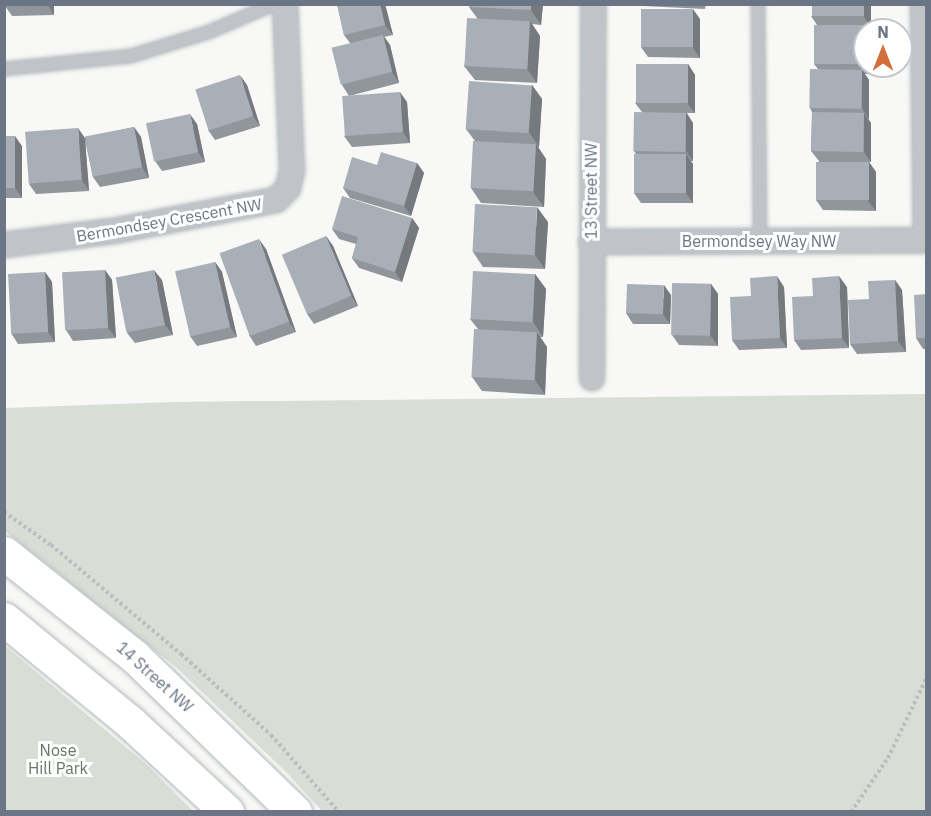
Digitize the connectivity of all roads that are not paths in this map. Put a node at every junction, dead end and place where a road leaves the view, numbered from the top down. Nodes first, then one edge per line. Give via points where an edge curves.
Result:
1 (274, 4) edge
2 (285, 4) edge
3 (593, 4) edge
4 (758, 4) edge
5 (923, 4) edge
6 (4, 69) edge
7 (926, 240) edge
8 (591, 242) junction
9 (760, 242) junction
10 (4, 246) edge
11 (592, 378) dead end
12 (4, 554) edge
13 (4, 619) edge
14 (227, 812) edge
15 (295, 812) edge

1 - 6 lane via 209,32 131,56
2 - 10 street, Bermondsey Crescent NW via 292,170 288,188 276,200 118,230
3 - 8 street, 13 Street NW
4 - 9 lane
5 - 7 street
7 - 9 street, Bermondsey Way NW
8 - 9 street, Bermondsey Way NW
8 - 11 street, 13 Street NW
12 - 15 main road, 14 Street NW via 135,657
13 - 14 main road via 131,723

